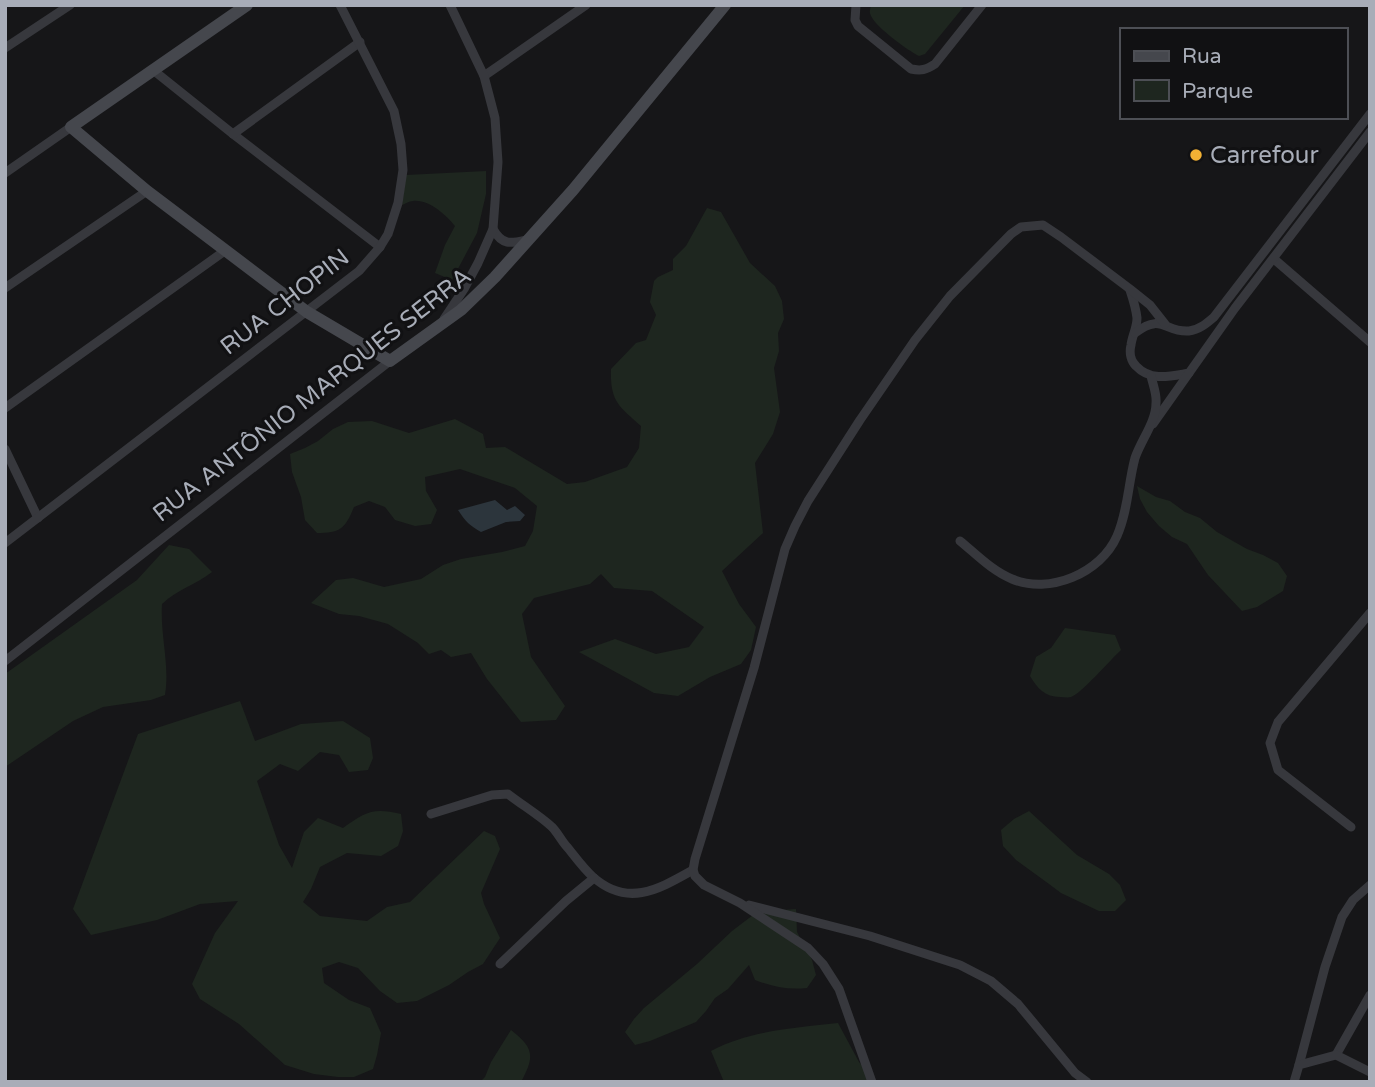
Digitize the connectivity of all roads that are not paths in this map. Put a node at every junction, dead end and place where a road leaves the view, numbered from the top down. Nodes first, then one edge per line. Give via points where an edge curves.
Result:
1 (70, 5) edge
2 (247, 5) edge
3 (340, 5) edge
4 (450, 5) edge
5 (586, 5) edge
6 (725, 5) edge
7 (856, 5) edge
8 (982, 5) edge
9 (360, 42) junction
10 (5, 48) edge
11 (153, 71) junction
12 (484, 76) junction
13 (1370, 114) edge
14 (71, 127) junction
15 (1370, 132) edge
16 (233, 134) junction
17 (5, 173) edge
18 (147, 191) junction
19 (493, 229) junction
20 (532, 238) junction
21 (380, 247) junction
22 (226, 250) junction
23 (1274, 259) junction
24 (5, 288) edge
25 (1130, 289) junction
26 (307, 312) junction
27 (441, 324) junction
28 (1165, 324) junction
29 (1135, 332) junction
30 (1370, 342) edge
31 (390, 361) junction
32 (1189, 373) junction
33 (1151, 376) junction
34 (5, 408) edge
35 (1146, 434) junction
36 (5, 449) edge
37 (38, 518) junction
38 (960, 541) dead end
39 (5, 542) edge
40 (1370, 612) edge
41 (5, 661) edge
42 (430, 814) dead end
43 (1351, 827) dead end
44 (693, 870) junction
45 (594, 878) junction
46 (1370, 886) edge
47 (740, 903) junction
48 (500, 964) dead end
49 (1370, 995) edge
50 (1336, 1055) junction
51 (1299, 1065) junction
52 (1370, 1072) edge
53 (872, 1082) edge
54 (1087, 1082) edge
55 (1294, 1082) edge

1 - 10 street
2 - 11 street
3 - 9 street, RUA CHOPIN
4 - 12 street
5 - 12 street
6 - 20 street, RUA ANTÔNIO MARQUES SERRA
7 - 8 street via 859,26 911,69 920,71 935,64
9 - 16 street
9 - 21 street, RUA CHOPIN via 394,111 401,144 398,203
11 - 14 street
11 - 16 street
12 - 19 street via 498,144
13 - 28 street via 1214,317 1190,331
14 - 17 street
14 - 18 street
15 - 23 street
16 - 21 street
18 - 22 street
18 - 24 street
19 - 20 street via 511,244
19 - 27 street
20 - 27 street, RUA ANTÔNIO MARQUES SERRA via 479,294
21 - 26 street, RUA CHOPIN via 359,271
22 - 26 street
22 - 34 street
23 - 30 street
23 - 32 street
25 - 28 street
25 - 29 street
25 - 44 street via 1043,225 1021,227 950,296 915,340 808,501 785,549
26 - 31 street
26 - 37 street, RUA CHOPIN
27 - 31 street, RUA ANTÔNIO MARQUES SERRA
28 - 29 street via 1148,324
29 - 33 street via 1130,353 1133,362
31 - 41 street, RUA ANTÔNIO MARQUES SERRA
32 - 33 street
32 - 35 street
33 - 35 street via 1157,401
35 - 38 street via 1135,457 1117,536 1109,551 1081,573 1047,584 1015,581
36 - 37 street
37 - 39 street, RUA CHOPIN
40 - 43 street via 1278,722 1270,743 1278,770
42 - 45 street via 508,794 553,828
44 - 45 street via 641,893 615,891
44 - 47 street via 704,885
45 - 48 street
46 - 51 street via 1342,917
47 - 53 street via 808,948 823,964 839,989
47 - 54 street via 870,936 960,965 991,981 1018,1004
49 - 50 street
50 - 51 street
50 - 52 street
51 - 55 street

